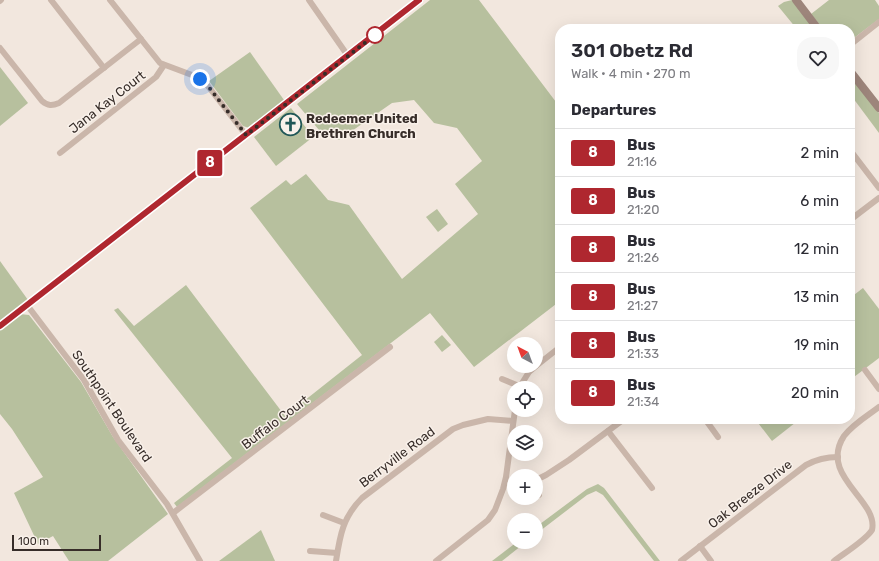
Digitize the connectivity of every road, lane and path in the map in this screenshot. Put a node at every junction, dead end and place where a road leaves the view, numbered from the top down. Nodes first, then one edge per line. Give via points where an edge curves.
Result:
1 (51, 0) edge
2 (110, 0) edge
3 (309, 0) edge
4 (419, 0) edge
5 (796, 0) edge
6 (879, 22) edge
7 (814, 24) edge
8 (141, 39) junction
9 (855, 41) edge
10 (0, 48) edge
11 (348, 56) junction
12 (164, 65) junction
13 (104, 68) junction
14 (855, 77) edge
15 (879, 108) edge
16 (246, 135) junction
17 (60, 153) dead end
18 (855, 157) edge
19 (879, 188) edge
20 (879, 198) edge
21 (855, 216) edge
22 (27, 305) junction
23 (0, 326) edge
24 (390, 347) dead end
25 (555, 351) edge
26 (543, 360) edge
27 (865, 370) dead end
28 (530, 373) edge
29 (502, 379) dead end
30 (507, 381) edge
31 (524, 381) edge
32 (879, 389) edge
33 (879, 407) edge
34 (514, 417) edge
35 (513, 421) junction
36 (617, 424) edge
37 (709, 424) edge
38 (608, 431) junction
39 (718, 437) dead end
40 (838, 457) junction
41 (543, 476) edge
42 (506, 477) joint
43 (652, 488) dead end
44 (173, 513) junction
45 (323, 515) dead end
46 (344, 524) junction
47 (700, 546) junction
48 (310, 551) dead end
49 (337, 553) junction
50 (200, 561) edge
51 (336, 561) edge
52 (436, 561) edge
53 (681, 561) edge
54 (711, 561) edge
55 (834, 561) edge

1 - 13 street
2 - 8 street
3 - 11 street
4 - 11 street
5 - 7 street
6 - 9 street
8 - 12 street
8 - 13 street
10 - 13 street via 42,101 49,105 59,103
11 - 16 street
12 - 16 street via 204,81
12 - 17 street, Jana Kay Court via 156,77
14 - 15 street
16 - 22 street
18 - 19 street
20 - 21 street
22 - 23 street
22 - 44 street, Southpoint Boulevard via 84,380 118,440
24 - 44 street, Buffalo Court
25 - 26 street
27 - 32 street
28 - 31 street
29 - 30 street
33 - 40 street via 848,432 842,441
34 - 35 street
35 - 42 street
35 - 46 street, Berryville Road via 488,419 453,429 362,498 354,506
36 - 38 street
37 - 39 street
38 - 41 street
38 - 43 street
40 - 47 street, Oak Breeze Drive via 806,464
40 - 55 street via 842,469 871,507 875,521 870,533
42 - 52 street via 495,510 488,520
44 - 50 street, Southpoint Boulevard
45 - 46 street
46 - 49 street, Berryville Road
47 - 53 street, Oak Breeze Drive
47 - 54 street
48 - 49 street
49 - 51 street, Berryville Road

